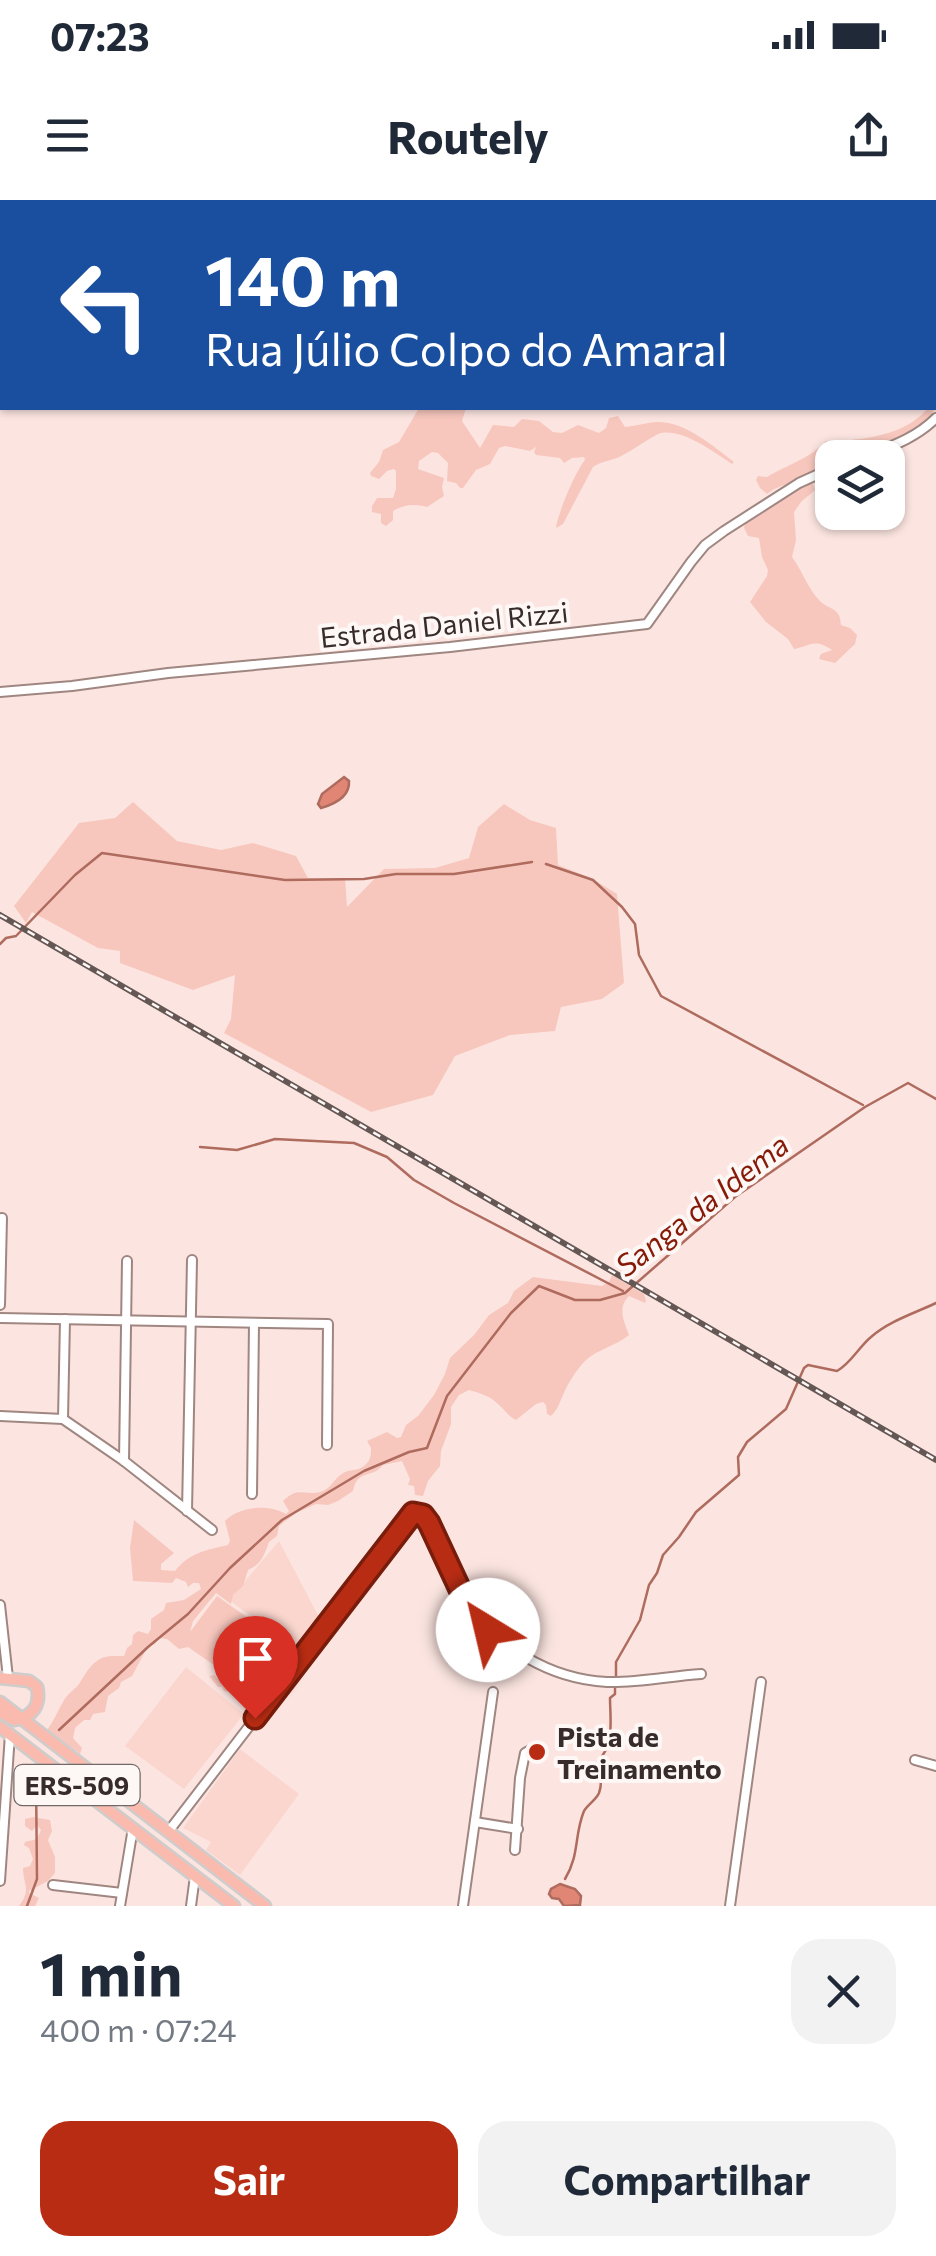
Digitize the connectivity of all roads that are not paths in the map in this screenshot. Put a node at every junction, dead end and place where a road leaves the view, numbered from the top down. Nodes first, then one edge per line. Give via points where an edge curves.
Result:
1 (936, 418) edge
2 (905, 441) edge
3 (815, 476) edge
4 (0, 692) edge
5 (2, 1218) edge
6 (192, 1260) dead end
7 (127, 1262) dead end
8 (0, 1305) edge
9 (0, 1318) edge
10 (65, 1319) junction
11 (125, 1320) junction
12 (191, 1322) junction
13 (254, 1323) junction
14 (0, 1416) edge
15 (63, 1419) junction
16 (327, 1446) dead end
17 (124, 1462) junction
18 (252, 1494) dead end
19 (187, 1512) junction
20 (212, 1530) dead end
21 (0, 1605) edge
22 (700, 1674) dead end
23 (4, 1678) edge
24 (762, 1682) dead end
25 (493, 1692) dead end
26 (0, 1702) edge
27 (0, 1712) edge
28 (22, 1718) junction
29 (5, 1731) edge
30 (534, 1748) dead end
31 (915, 1760) dead end
32 (936, 1766) edge
33 (475, 1822) junction
34 (2, 1827) edge
35 (133, 1828) junction
36 (518, 1830) junction
37 (168, 1832) junction
38 (515, 1850) dead end
39 (195, 1876) junction
40 (0, 1881) edge
41 (53, 1885) dead end
42 (122, 1893) junction
43 (120, 1906) edge
44 (191, 1906) edge
45 (234, 1906) edge
46 (265, 1906) edge
47 (463, 1906) edge
48 (730, 1906) edge

1 - 2 street
3 - 4 street, Estrada Daniel Rizzi via 705,545 647,624
5 - 8 street
6 - 12 street
7 - 11 street
9 - 10 street
10 - 11 street
10 - 15 street
11 - 12 street
11 - 17 street
12 - 13 street
12 - 19 street
13 - 16 street via 328,1324
13 - 18 street
14 - 15 street
15 - 17 street
17 - 19 street
19 - 20 street
21 - 23 street
22 - 37 street via 610,1682 548,1669 488,1630 463,1596 429,1523 413,1513
23 - 28 highway via 37,1687 36,1709
24 - 48 street
25 - 33 street
26 - 28 highway, ERS-509
27 - 28 highway, ERS-509
28 - 37 highway, ERS-509
29 - 34 street
29 - 35 highway, ERS-509
30 - 36 street via 526,1753 520,1778
31 - 32 street
33 - 36 street
33 - 47 street
34 - 40 street
35 - 39 highway, ERS-509
35 - 42 street
36 - 38 street
37 - 46 highway, ERS-509
39 - 44 street
39 - 45 highway, ERS-509
41 - 42 street
42 - 43 street

